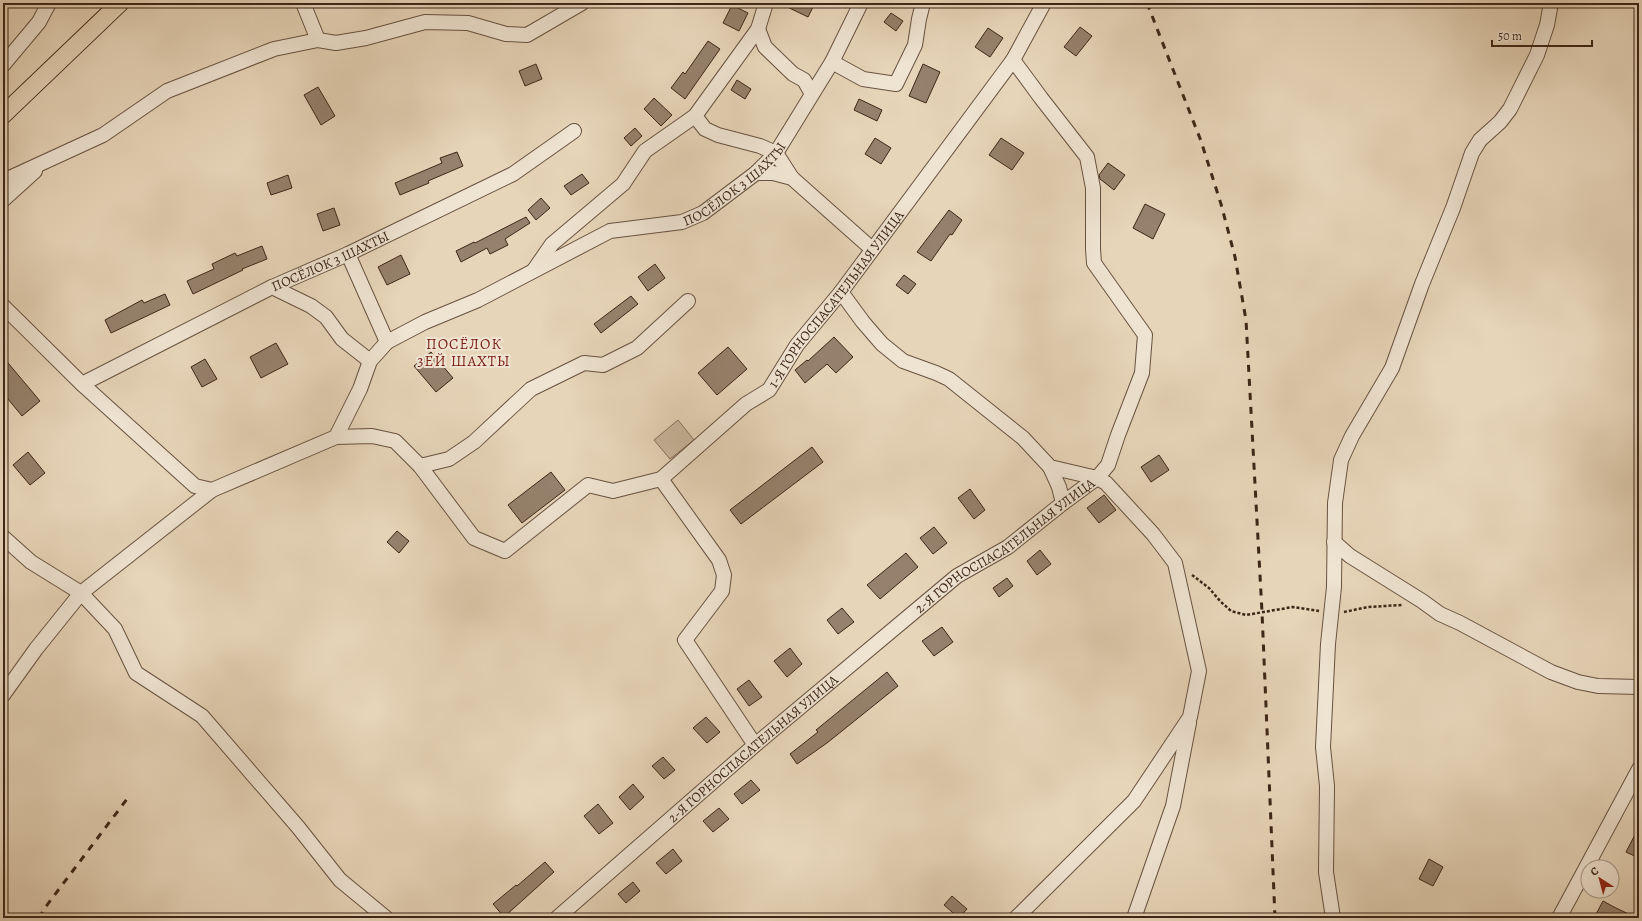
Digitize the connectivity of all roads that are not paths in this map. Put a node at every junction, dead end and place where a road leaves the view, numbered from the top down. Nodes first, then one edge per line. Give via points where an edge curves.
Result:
1 (49, 3) edge
2 (120, 3) edge
3 (303, 3) edge
4 (582, 3) edge
5 (766, 3) edge
6 (861, 3) edge
7 (923, 3) edge
8 (1044, 3) edge
9 (1552, 3) edge
10 (758, 29) junction
11 (318, 40) junction
12 (1013, 60) junction
13 (832, 62) junction
14 (3, 65) edge
15 (812, 94) junction
16 (3, 114) edge
17 (695, 116) junction
18 (574, 131) dead end
19 (776, 153) junction
20 (48, 161) junction
21 (756, 173) junction
22 (792, 178) junction
23 (3, 181) edge
24 (3, 200) edge
25 (872, 249) junction
26 (348, 254) junction
27 (533, 272) junction
28 (272, 287) junction
29 (841, 292) junction
30 (688, 301) dead end
31 (3, 306) edge
32 (387, 342) junction
33 (370, 361) junction
34 (82, 384) junction
35 (336, 437) junction
36 (420, 466) junction
37 (1050, 467) junction
38 (1097, 478) junction
39 (660, 479) junction
40 (212, 490) junction
41 (1063, 503) junction
42 (3, 537) edge
43 (1334, 542) junction
44 (81, 593) junction
45 (1639, 687) edge
46 (3, 695) edge
47 (1190, 717) junction
48 (755, 745) junction
49 (1639, 769) edge
50 (386, 918) edge
51 (556, 918) edge
52 (1016, 918) edge
53 (1134, 918) edge
54 (1333, 918) edge
55 (1559, 918) edge

1 - 14 street via 39,22
2 - 16 main road
3 - 11 street
4 - 11 street via 527,35 506,34 468,23 425,22 366,38 336,43
5 - 10 street, ПОСЁЛОК 3 ШАХТЫ
6 - 13 street, ПОСЁЛОК 3 ШАХТЫ
7 - 13 street via 915,45 896,84 863,79
8 - 12 street, 1-Я ГОРНОСПАСАТЕЛЬНАЯ УЛИЦА
9 - 43 street via 1537,55 1510,109 1472,152 1392,368 1352,436 1341,460 1335,503
10 - 15 street via 765,47 793,74 804,80
10 - 17 street, ПОСЁЛОК 3 ШАХТЫ
11 - 20 street via 274,49 167,91 103,135
12 - 25 street, 1-Я ГОРНОСПАСАТЕЛЬНАЯ УЛИЦА
12 - 38 street via 1087,158 1093,188 1094,263 1145,335 1142,373 1108,465
13 - 15 street, ПОСЁЛОК 3 ШАХТЫ
15 - 19 street, ПОСЁЛОК 3 ШАХТЫ
17 - 19 street via 705,129 718,135
17 - 27 street, ПОСЁЛОК 3 ШАХТЫ via 645,151 623,184 552,244
18 - 26 street, ПОСЁЛОК 3 ШАХТЫ via 513,174
19 - 21 street, ПОСЁЛОК 3 ШАХТЫ
19 - 22 street
20 - 23 street
20 - 24 street
21 - 22 street via 773,173
21 - 27 street, ПОСЁЛОК 3 ШАХТЫ via 703,213 682,222 610,230
22 - 25 street
25 - 29 street, 1-Я ГОРНОСПАСАТЕЛЬНАЯ УЛИЦА
26 - 28 street, ПОСЁЛОК 3 ШАХТЫ
26 - 32 street
27 - 32 street, ПОСЁЛОК 3 ШАХТЫ
28 - 33 street via 321,313 342,339
28 - 34 street, ПОСЁЛОК 3 ШАХТЫ
29 - 37 street via 882,344 903,361 949,379 1023,438
29 - 39 street, 1-Я ГОРНОСПАСАТЕЛЬНАЯ УЛИЦА via 797,345 769,390 746,404
30 - 36 street via 636,348 604,365 584,363 531,389 474,442 449,459
31 - 34 street
32 - 33 street, ПОСЁЛОК 3 ШАХТЫ
33 - 35 street, ПОСЁЛОК 3 ШАХТЫ via 360,389
34 - 40 street via 195,486
35 - 36 street via 372,436 395,441
35 - 40 street
36 - 39 street, 1-Я ГОРНОСПАСАТЕЛЬНАЯ УЛИЦА via 474,538 505,551 588,485 613,491
37 - 38 street
37 - 41 street
38 - 41 street, 2-Я ГОРНОСПАСАТЕЛЬНАЯ УЛИЦА
38 - 47 street, 2-Я ГОРНОСПАСАТЕЛЬНАЯ УЛИЦА via 1106,483 1153,534 1175,563 1199,671
39 - 48 street via 719,560 724,575 722,591 685,640
40 - 44 street
41 - 48 street, 2-Я ГОРНОСПАСАТЕЛЬНАЯ УЛИЦА via 1008,547 957,576
42 - 44 street via 31,562
43 - 45 street via 1350,556 1440,614 1551,672 1598,686
43 - 54 street via 1334,587 1323,747 1327,786 1326,872
44 - 46 street
44 - 50 street via 115,629 136,673 202,716 340,880
47 - 52 street, 2-Я ГОРНОСПАСАТЕЛЬНАЯ УЛИЦА via 1134,800
47 - 53 street via 1173,806
48 - 51 street, 2-Я ГОРНОСПАСАТЕЛЬНАЯ УЛИЦА
49 - 55 street

